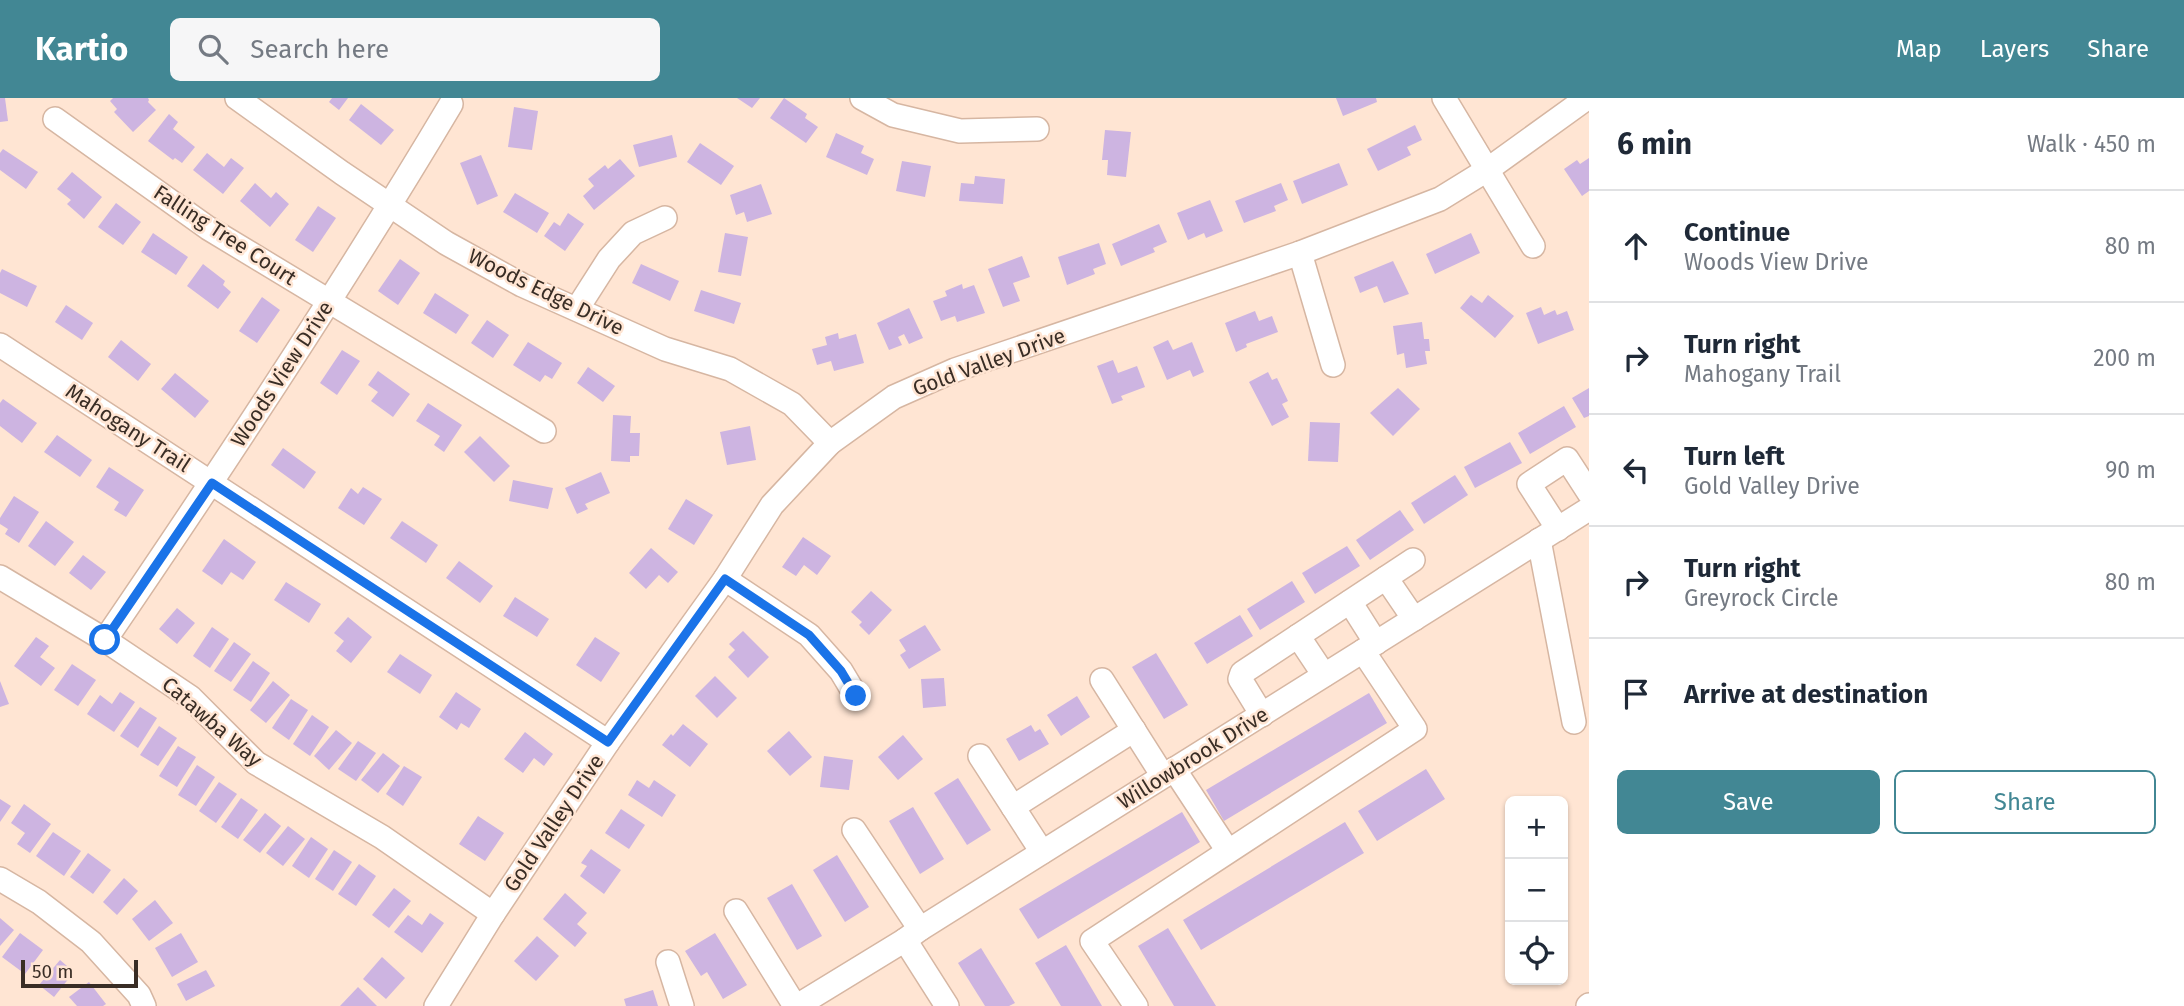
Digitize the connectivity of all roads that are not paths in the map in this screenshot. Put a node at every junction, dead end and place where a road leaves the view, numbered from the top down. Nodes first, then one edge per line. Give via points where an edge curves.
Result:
1 (237, 98) edge
2 (862, 98) edge
3 (1444, 98) edge
4 (1587, 98) edge
5 (451, 104) dead end
6 (55, 119) dead end
7 (1037, 129) dead end
8 (1487, 170) junction
9 (391, 205) junction
10 (665, 218) dead end
11 (1533, 246) dead end
12 (1300, 253) junction
13 (329, 301) junction
14 (577, 309) junction
15 (0, 345) edge
16 (1333, 365) dead end
17 (544, 431) dead end
18 (830, 443) junction
19 (212, 483) junction
20 (1589, 493) edge
21 (1589, 509) edge
22 (1548, 535) junction
23 (1413, 560) dead end
24 (1386, 578) junction
25 (725, 579) junction
26 (3, 584) edge
27 (1350, 602) junction
28 (1414, 619) junction
29 (1298, 636) junction
30 (105, 640) junction
31 (1369, 647) junction
32 (1324, 675) junction
33 (1102, 680) dead end
34 (856, 696) dead end
35 (1262, 715) junction
36 (1574, 722) dead end
37 (1134, 730) junction
38 (608, 742) junction
39 (980, 756) dead end
40 (1169, 773) junction
41 (1013, 807) junction
42 (855, 830) dead end
43 (1228, 851) junction
44 (1042, 852) junction
45 (0, 879) edge
46 (736, 911) dead end
47 (493, 914) junction
48 (912, 934) junction
49 (668, 962) dead end
50 (443, 1003) edge
51 (144, 1006) edge
52 (682, 1006) edge
53 (796, 1006) edge
54 (947, 1006) edge
55 (1136, 1006) edge

1 - 9 street, Woods Edge Drive
2 - 7 street via 893,115 960,131
3 - 8 street
4 - 8 street, Gold Valley Drive
5 - 9 street, Woods View Drive
6 - 13 street, Falling Tree Court via 208,228
8 - 11 street
8 - 12 street, Gold Valley Drive via 1440,200
9 - 13 street, Woods View Drive
9 - 14 street, Woods Edge Drive via 446,243
10 - 14 street via 632,233
12 - 16 street
12 - 18 street, Gold Valley Drive via 954,370 894,397
13 - 17 street, Falling Tree Court
13 - 19 street, Woods View Drive
14 - 18 street, Woods Edge Drive via 665,349 730,369 792,404
15 - 19 street, Mahogany Trail
18 - 25 street, Gold Valley Drive via 772,505
19 - 30 street, Woods View Drive
19 - 38 street, Mahogany Trail
20 - 22 street via 1567,459 1529,484
21 - 22 street, Willowbrook Drive
22 - 28 street, Willowbrook Drive
22 - 36 street
23 - 24 street
24 - 27 street
24 - 28 street
25 - 34 street via 809,635
25 - 38 street, Gold Valley Drive
26 - 30 street, Catawba Way
27 - 29 street
27 - 31 street
28 - 31 street, Willowbrook Drive
29 - 32 street
29 - 35 street via 1242,673 1240,679
30 - 47 street, Catawba Way via 190,697 256,763 382,836
31 - 32 street, Willowbrook Drive
31 - 43 street via 1415,729
32 - 35 street, Willowbrook Drive
33 - 37 street
35 - 40 street, Willowbrook Drive
37 - 40 street
37 - 41 street
38 - 47 street, Gold Valley Drive
39 - 41 street
40 - 43 street
40 - 44 street, Willowbrook Drive
41 - 44 street
42 - 48 street
43 - 55 street via 1092,940
44 - 48 street, Willowbrook Drive
45 - 51 street via 92,943
46 - 53 street
47 - 50 street, Gold Valley Drive
48 - 53 street, Willowbrook Drive
48 - 54 street
49 - 52 street

